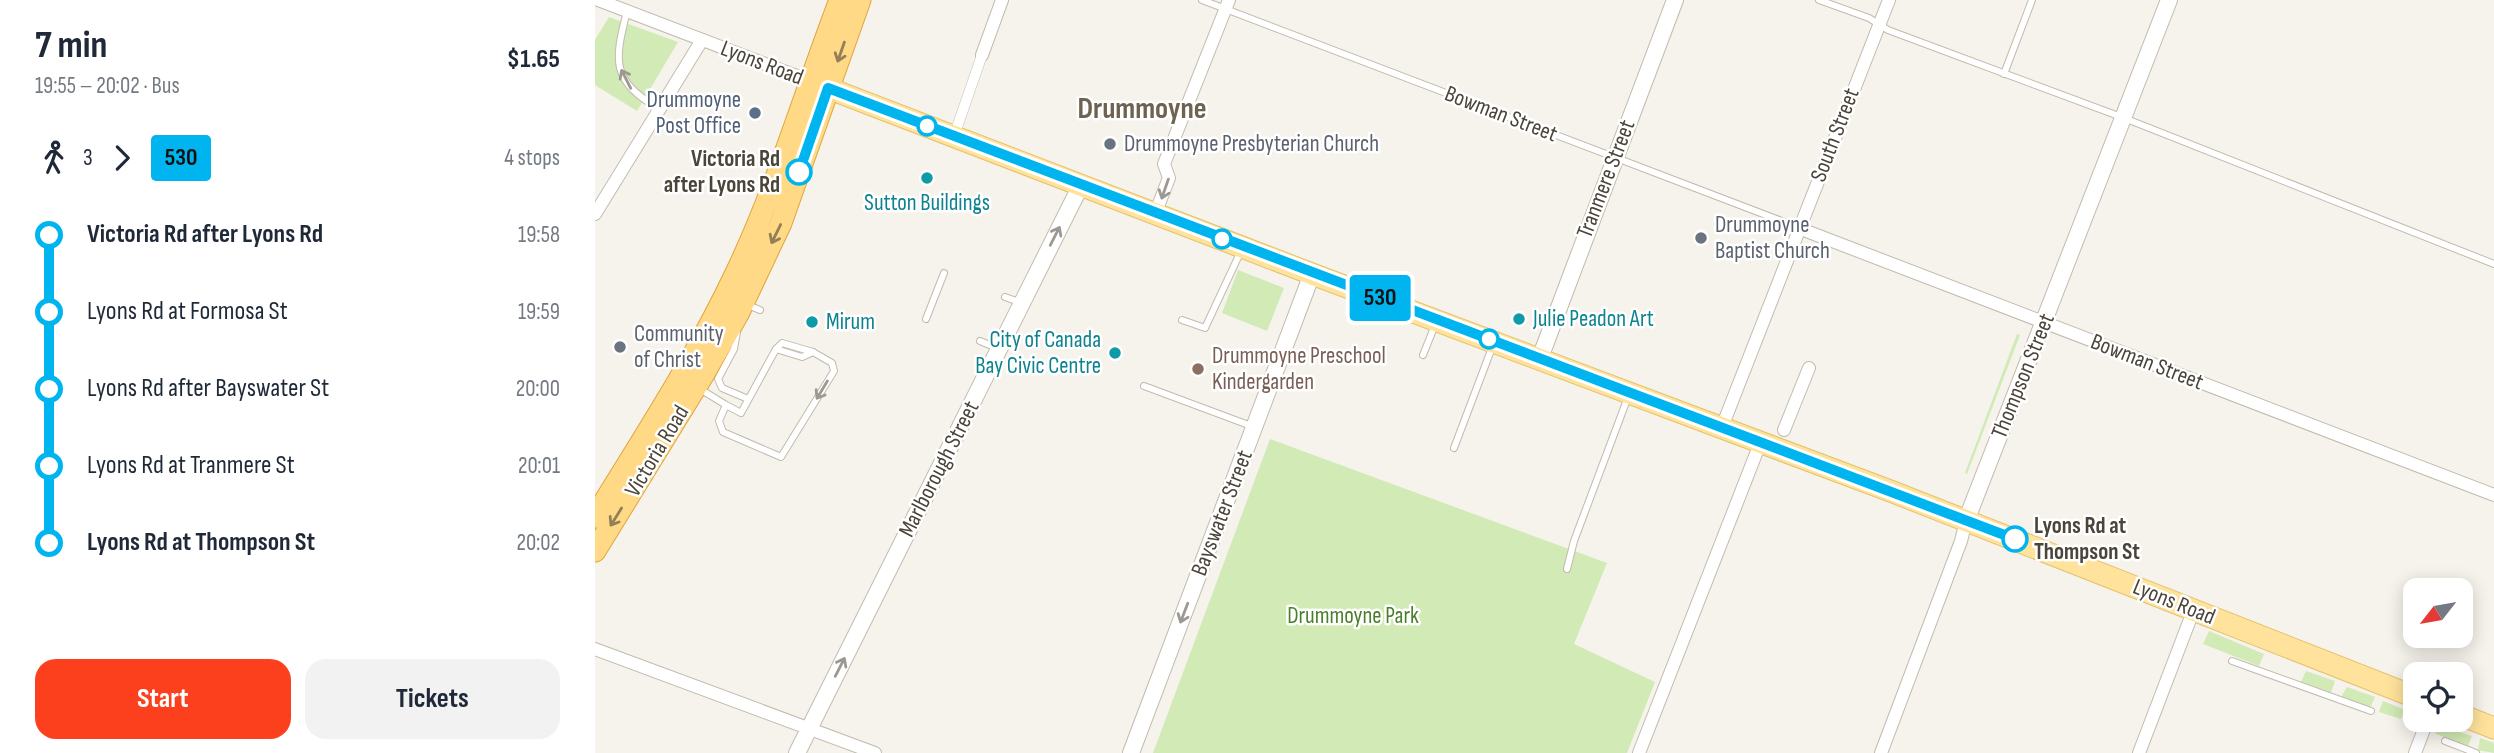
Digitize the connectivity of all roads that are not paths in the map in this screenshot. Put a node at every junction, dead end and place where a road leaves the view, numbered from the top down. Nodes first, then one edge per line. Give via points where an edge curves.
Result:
1 (598, 0) edge
2 (840, 0) edge
3 (860, 0) edge
4 (1002, 0) edge
5 (1202, 0) edge
6 (1675, 0) edge
7 (1819, 0) edge
8 (1889, 0) edge
9 (2032, 0) edge
10 (2169, 0) edge
11 (1227, 4) edge
12 (629, 6) edge
13 (1878, 24) junction
14 (702, 40) junction
15 (982, 55) joint
16 (2004, 74) junction
17 (819, 85) junction
18 (659, 109) junction
19 (2124, 118) junction
20 (954, 136) junction
21 (1614, 157) junction
22 (1081, 185) junction
23 (595, 214) edge
24 (1155, 214) junction
25 (1800, 228) junction
26 (1243, 247) junction
27 (2494, 264) edge
28 (944, 273) dead end
29 (1312, 274) junction
30 (1005, 297) dead end
31 (1022, 303) junction
32 (747, 309) junction
33 (926, 319) dead end
34 (1437, 319) junction
35 (1182, 320) dead end
36 (2044, 323) junction
37 (980, 341) dead end
38 (1495, 341) junction
39 (999, 349) junction
40 (1423, 355) dead end
41 (1540, 358) junction
42 (1809, 368) dead end
43 (1145, 386) dead end
44 (696, 387) junction
45 (1630, 392) junction
46 (748, 399) junction
47 (726, 405) junction
48 (1254, 427) junction
49 (1722, 427) junction
50 (1784, 430) dead end
51 (1761, 441) junction
52 (1454, 449) dead end
53 (2494, 495) edge
54 (595, 517) edge
55 (1966, 521) junction
56 (595, 551) edge
57 (1567, 569) dead end
58 (2194, 609) junction
59 (595, 649) edge
60 (2232, 661) dead end
61 (2403, 692) edge
62 (2371, 711) dead end
63 (2473, 720) edge
64 (809, 728) junction
65 (2494, 728) edge
66 (2423, 732) edge
67 (2445, 741) dead end
68 (797, 753) edge
69 (875, 753) edge
70 (1131, 753) edge
71 (1639, 753) edge
72 (1881, 753) edge
73 (2139, 753) edge
74 (2415, 753) edge
75 (2476, 753) edge

1 - 12 street, Lyons Road
2 - 17 highway, Victoria Road
3 -> 17 highway, Victoria Road
4 - 15 street
5 - 11 lane, Bowman Street
6 - 21 street, Tranmere Street
7 - 13 lane
8 - 13 street, South Street
9 - 16 lane
10 - 19 street, Thompson Street
11 - 21 lane, Bowman Street
11 -> 24 street via 1164,164 1169,178
12 - 14 street, Lyons Road
18 -> 12 lane via 632,92 622,74 618,56
13 - 16 lane
13 - 25 street, South Street
14 - 17 street, Lyons Road
14 - 18 street
15 - 20 street
16 - 19 lane
17 - 20 main road, Lyons Road
17 -> 32 highway, Victoria Road via 781,223
17 - 54 highway, Victoria Road via 735,275 673,391
18 - 23 street
19 - 27 lane
19 - 36 street, Thompson Street
20 - 22 main road, Lyons Road
21 - 25 lane, Bowman Street
21 - 41 street, Tranmere Street
22 - 24 main road, Lyons Road
31 -> 22 street, Marlborough Street
24 - 26 main road, Lyons Road
25 - 36 street, Bowman Street
25 - 49 street, South Street
26 - 29 main road, Lyons Road
26 - 35 lane via 1205,328
28 - 33 lane
29 - 34 main road, Lyons Road
29 - 48 street, Bayswater Street
30 - 31 lane
31 - 39 street, Marlborough Street
32 - 44 highway, Victoria Road
32 - 46 lane via 718,379 722,387
34 - 38 main road, Lyons Road
34 - 40 lane
36 - 53 street, Bowman Street
36 - 55 street, Thompson Street
37 - 39 lane
38 - 41 main road, Lyons Road
38 - 52 lane
64 -> 39 street, Marlborough Street
41 - 45 main road, Lyons Road
42 - 50 street
43 - 48 lane
44 - 47 lane
44 -> 56 highway, Victoria Road
45 - 49 main road, Lyons Road
45 - 57 lane
46 - 47 lane via 741,413
46 -> 47 lane via 778,345 786,343 832,363 834,371 781,457 723,432 719,421
48 -> 70 street, Bayswater Street
49 - 51 main road, Lyons Road
51 - 55 main road, Lyons Road
51 - 71 street
55 - 58 main road, Lyons Road
55 - 72 street, Thompson Street
58 - 61 main road, Lyons Road
58 - 73 street
59 - 64 street
60 - 62 lane
63 - 65 main road
64 - 68 street, Marlborough Street
64 - 69 street
66 - 74 street
67 - 75 lane

